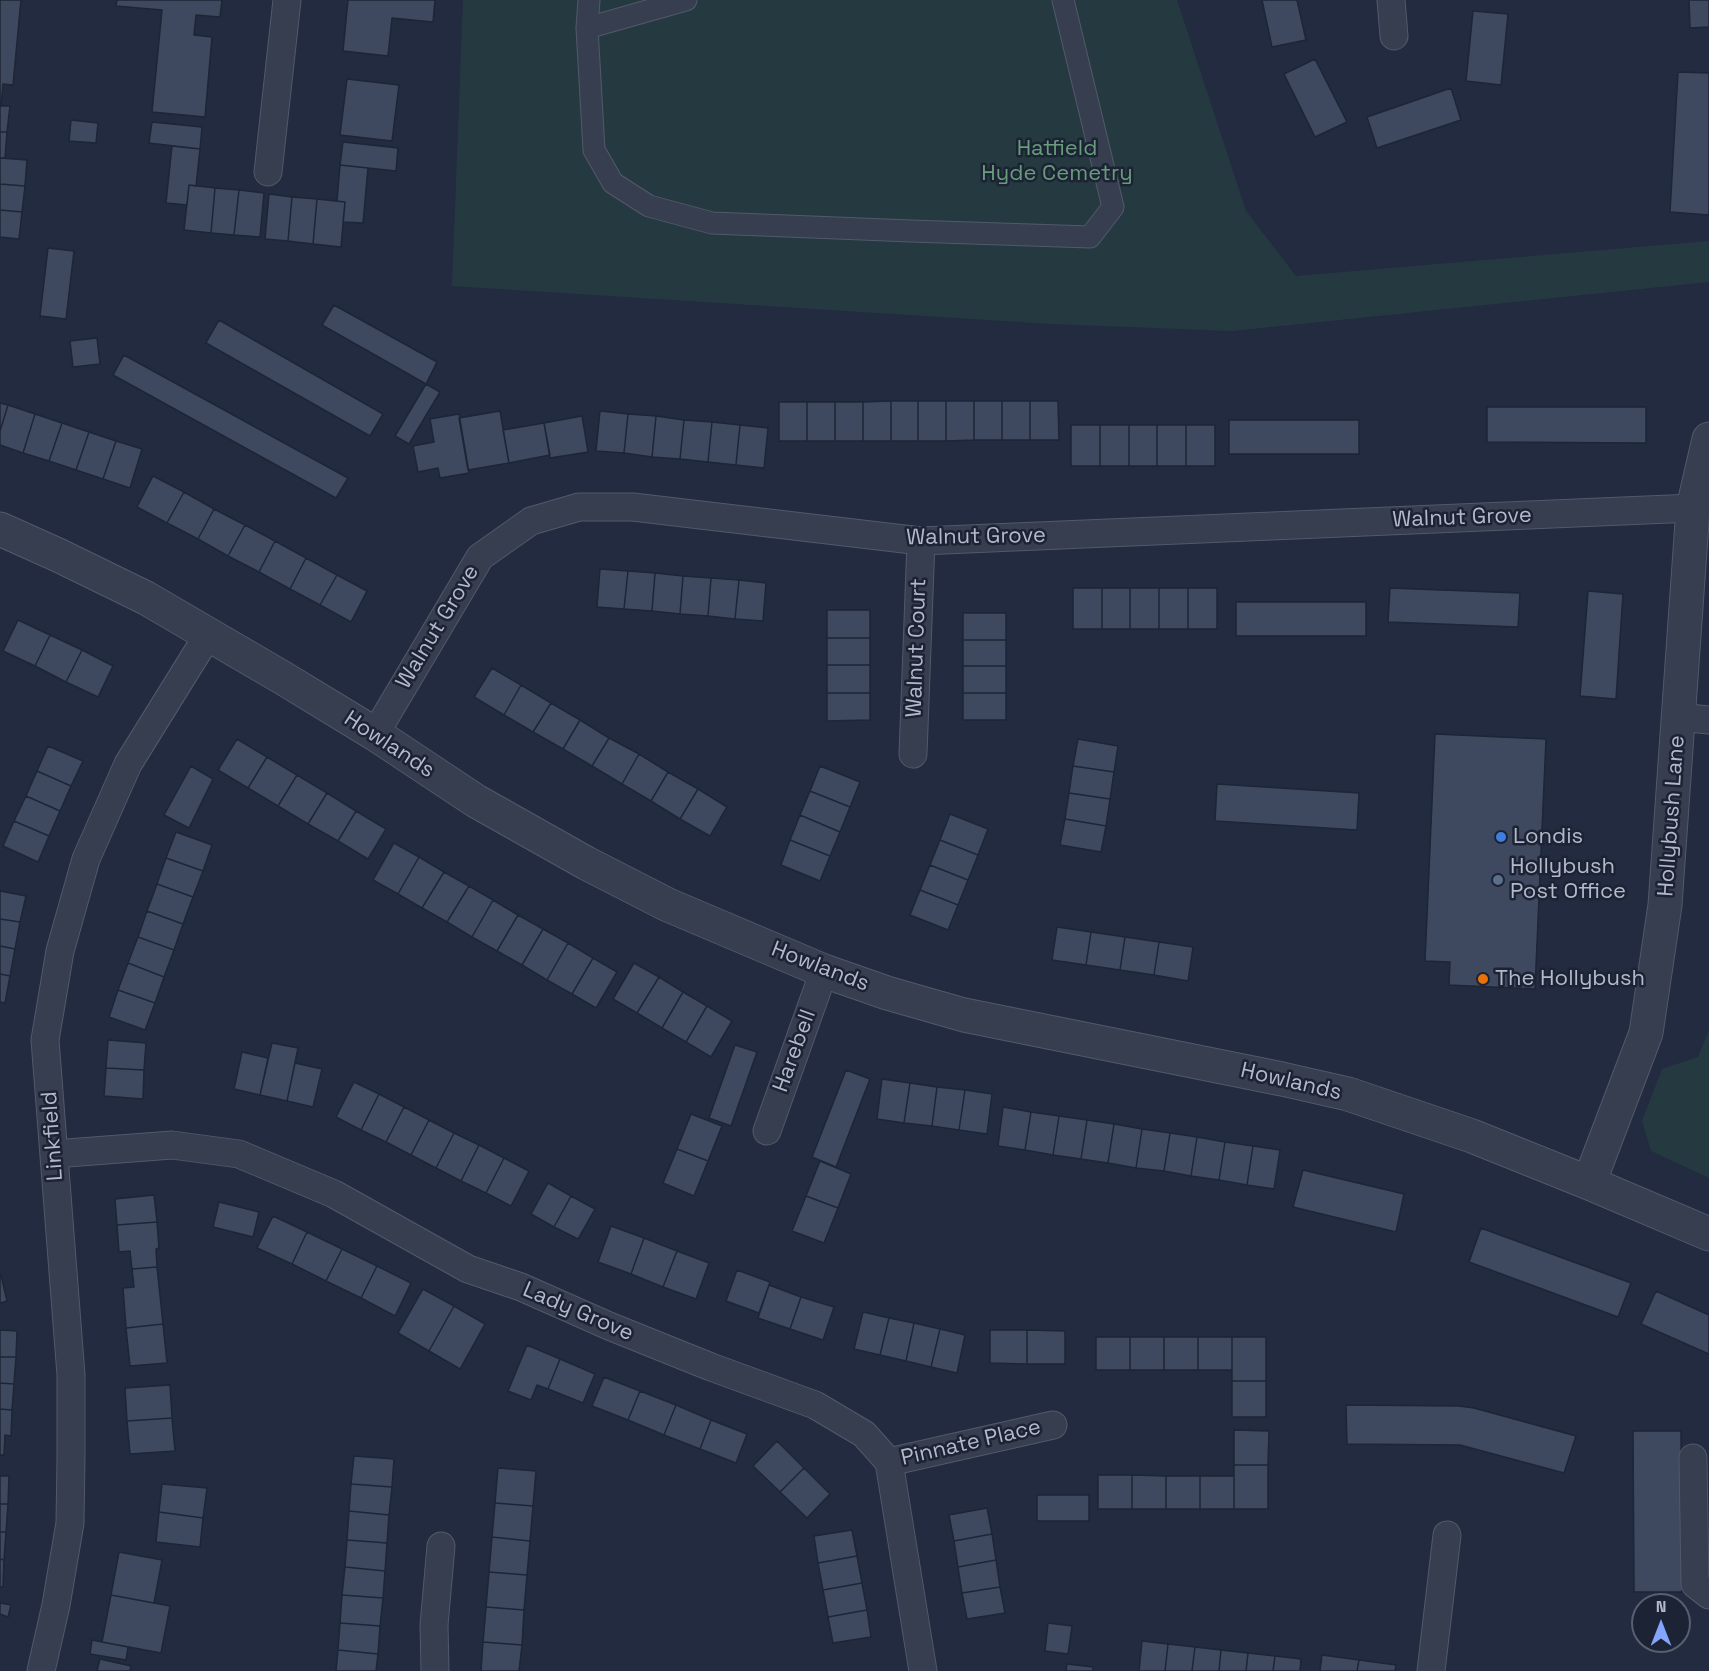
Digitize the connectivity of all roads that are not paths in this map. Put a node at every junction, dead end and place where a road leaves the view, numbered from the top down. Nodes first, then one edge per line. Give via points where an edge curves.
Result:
1 (287, 0) edge
2 (589, 0) edge
3 (686, 0) edge
4 (1063, 0) edge
5 (1391, 0) edge
6 (587, 28) junction
7 (1394, 36) dead end
8 (268, 172) dead end
9 (1709, 439) edge
10 (1693, 508) junction
11 (0, 530) edge
12 (921, 541) junction
13 (208, 635) junction
14 (1694, 718) edge
15 (375, 734) junction
16 (913, 754) dead end
17 (824, 971) junction
18 (767, 1131) dead end
19 (54, 1154) junction
20 (1589, 1183) junction
21 (1709, 1234) edge
22 (1053, 1425) dead end
23 (1693, 1458) dead end
24 (890, 1462) junction
25 (1447, 1535) dead end
26 (441, 1546) dead end
27 (1709, 1595) edge
28 (41, 1671) edge
29 (435, 1671) edge
30 (923, 1671) edge
31 (1431, 1671) edge

1 - 8 street
2 - 6 street
3 - 6 street
4 - 6 street via 1113,207 1090,237 712,223 649,206 613,183 594,150
5 - 7 street
9 - 10 street, Hollybush Lane
10 - 12 street, Walnut Grove
10 - 14 street, Hollybush Lane
11 - 13 street, Howlands via 136,594
12 - 15 street, Walnut Grove via 633,507 579,507 531,521 480,556
12 - 16 street, Walnut Court
13 - 15 street, Howlands
13 - 19 street, Linkfield via 128,764 86,859 60,951 45,1040
14 - 20 street, Hollybush Lane via 1646,1033
15 - 17 street, Howlands via 476,801 586,863 668,904
17 - 18 street, Harebell
17 - 20 street, Howlands via 964,1015 1348,1094 1472,1136
19 - 24 street, Lady Grove via 172,1145 239,1154 334,1194 468,1269 815,1405 864,1434
19 - 28 street, Linkfield via 71,1375 70,1523
20 - 21 street, Howlands
22 - 24 street, Pinnate Place
23 - 27 street via 1695,1584
24 - 30 street
25 - 31 street
26 - 29 street via 434,1625

